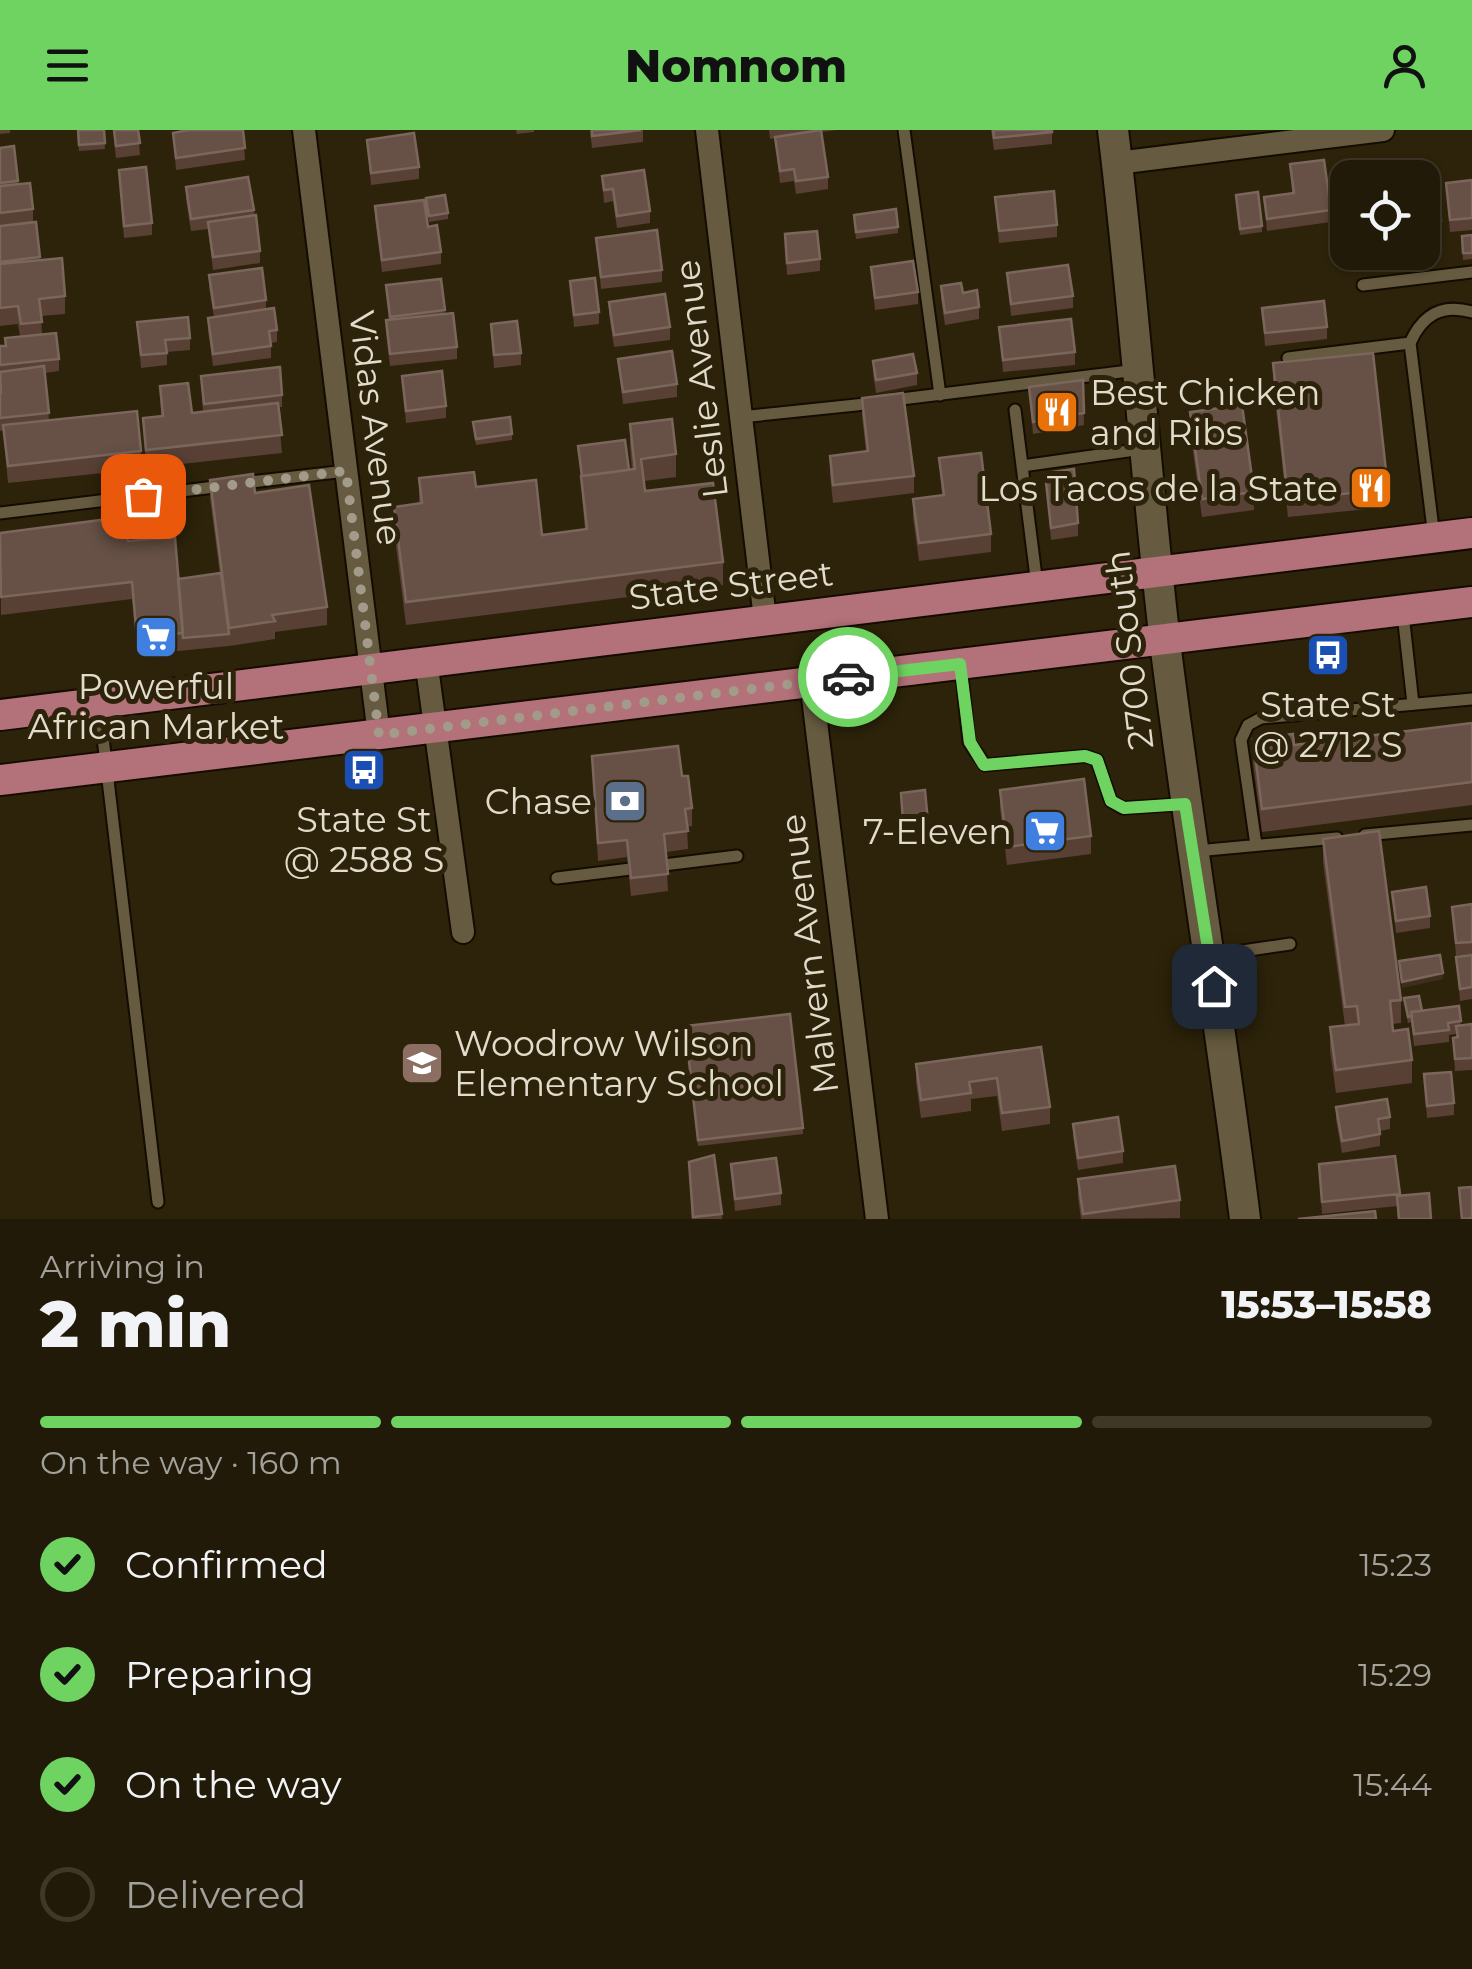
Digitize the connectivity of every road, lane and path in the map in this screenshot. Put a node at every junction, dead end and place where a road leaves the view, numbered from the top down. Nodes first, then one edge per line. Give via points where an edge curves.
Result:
1 (304, 130) edge
2 (707, 130) edge
3 (904, 130) edge
4 (1113, 130) edge
5 (1384, 130) edge
6 (1117, 164) junction
7 (1472, 272) edge
8 (1364, 285) dead end
9 (1472, 312) edge
10 (1410, 343) junction
11 (1288, 358) edge
12 (1137, 370) junction
13 (940, 394) junction
14 (1015, 410) dead end
15 (741, 417) junction
16 (1145, 449) junction
17 (1022, 466) junction
18 (346, 471) junction
19 (0, 513) edge
20 (1472, 532) edge
21 (1434, 537) junction
22 (1157, 570) junction
23 (1037, 585) junction
24 (1472, 602) edge
25 (1402, 611) junction
26 (766, 619) junction
27 (1165, 639) junction
28 (426, 660) junction
29 (960, 664) junction
30 (371, 668) junction
31 (811, 681) junction
32 (1472, 699) edge
33 (99, 702) junction
34 (1413, 704) junction
35 (0, 715) edge
36 (433, 727) junction
37 (379, 735) junction
38 (106, 768) junction
39 (0, 780) edge
40 (1185, 804) junction
41 (1472, 825) edge
42 (1256, 846) junction
43 (1192, 852) junction
44 (738, 856) dead end
45 (557, 878) dead end
46 (463, 932) dead end
47 (1290, 944) dead end
48 (1209, 956) junction
49 (158, 1202) dead end
50 (877, 1219) edge
51 (1245, 1219) edge

1 - 18 street, Vidas Avenue
2 - 15 street, Leslie Avenue
3 - 13 lane
4 - 6 street, 2700 South
5 - 6 street
6 - 12 street, 2700 South
7 - 8 lane
9 - 10 lane via 1434,312 1419,323
10 - 11 lane
10 - 21 lane
12 - 13 lane
12 - 16 street, 2700 South
13 - 15 lane
14 - 17 lane
15 - 26 street, Leslie Avenue
16 - 17 lane
16 - 22 street, 2700 South
17 - 23 lane
18 - 19 lane
18 - 30 street, Vidas Avenue
20 - 21 main road, State Street
21 - 22 main road, State Street
22 - 23 main road, State Street
22 - 27 street, 2700 South
23 - 26 main road, State Street
24 - 25 main road
25 - 27 main road
25 - 34 lane
26 - 28 main road, State Street
27 - 29 main road
27 - 40 street, 2700 South
28 - 30 main road, State Street
28 - 36 street
29 - 31 main road
29 - 40 lane via 970,742 984,765 1085,756 1097,760 1111,801 1124,808
30 - 33 main road, State Street
30 - 37 street, Vidas Avenue
31 - 36 main road
31 - 50 street, Malvern Avenue
32 - 34 lane
33 - 35 main road, State Street
33 - 38 lane
34 - 42 lane via 1248,724 1242,740
36 - 37 main road
36 - 46 street
37 - 38 main road
38 - 39 main road
38 - 49 lane
40 - 43 street, 2700 South
41 - 42 lane
42 - 43 lane
43 - 48 street, 2700 South
44 - 45 lane
47 - 48 lane
48 - 51 street, 2700 South

